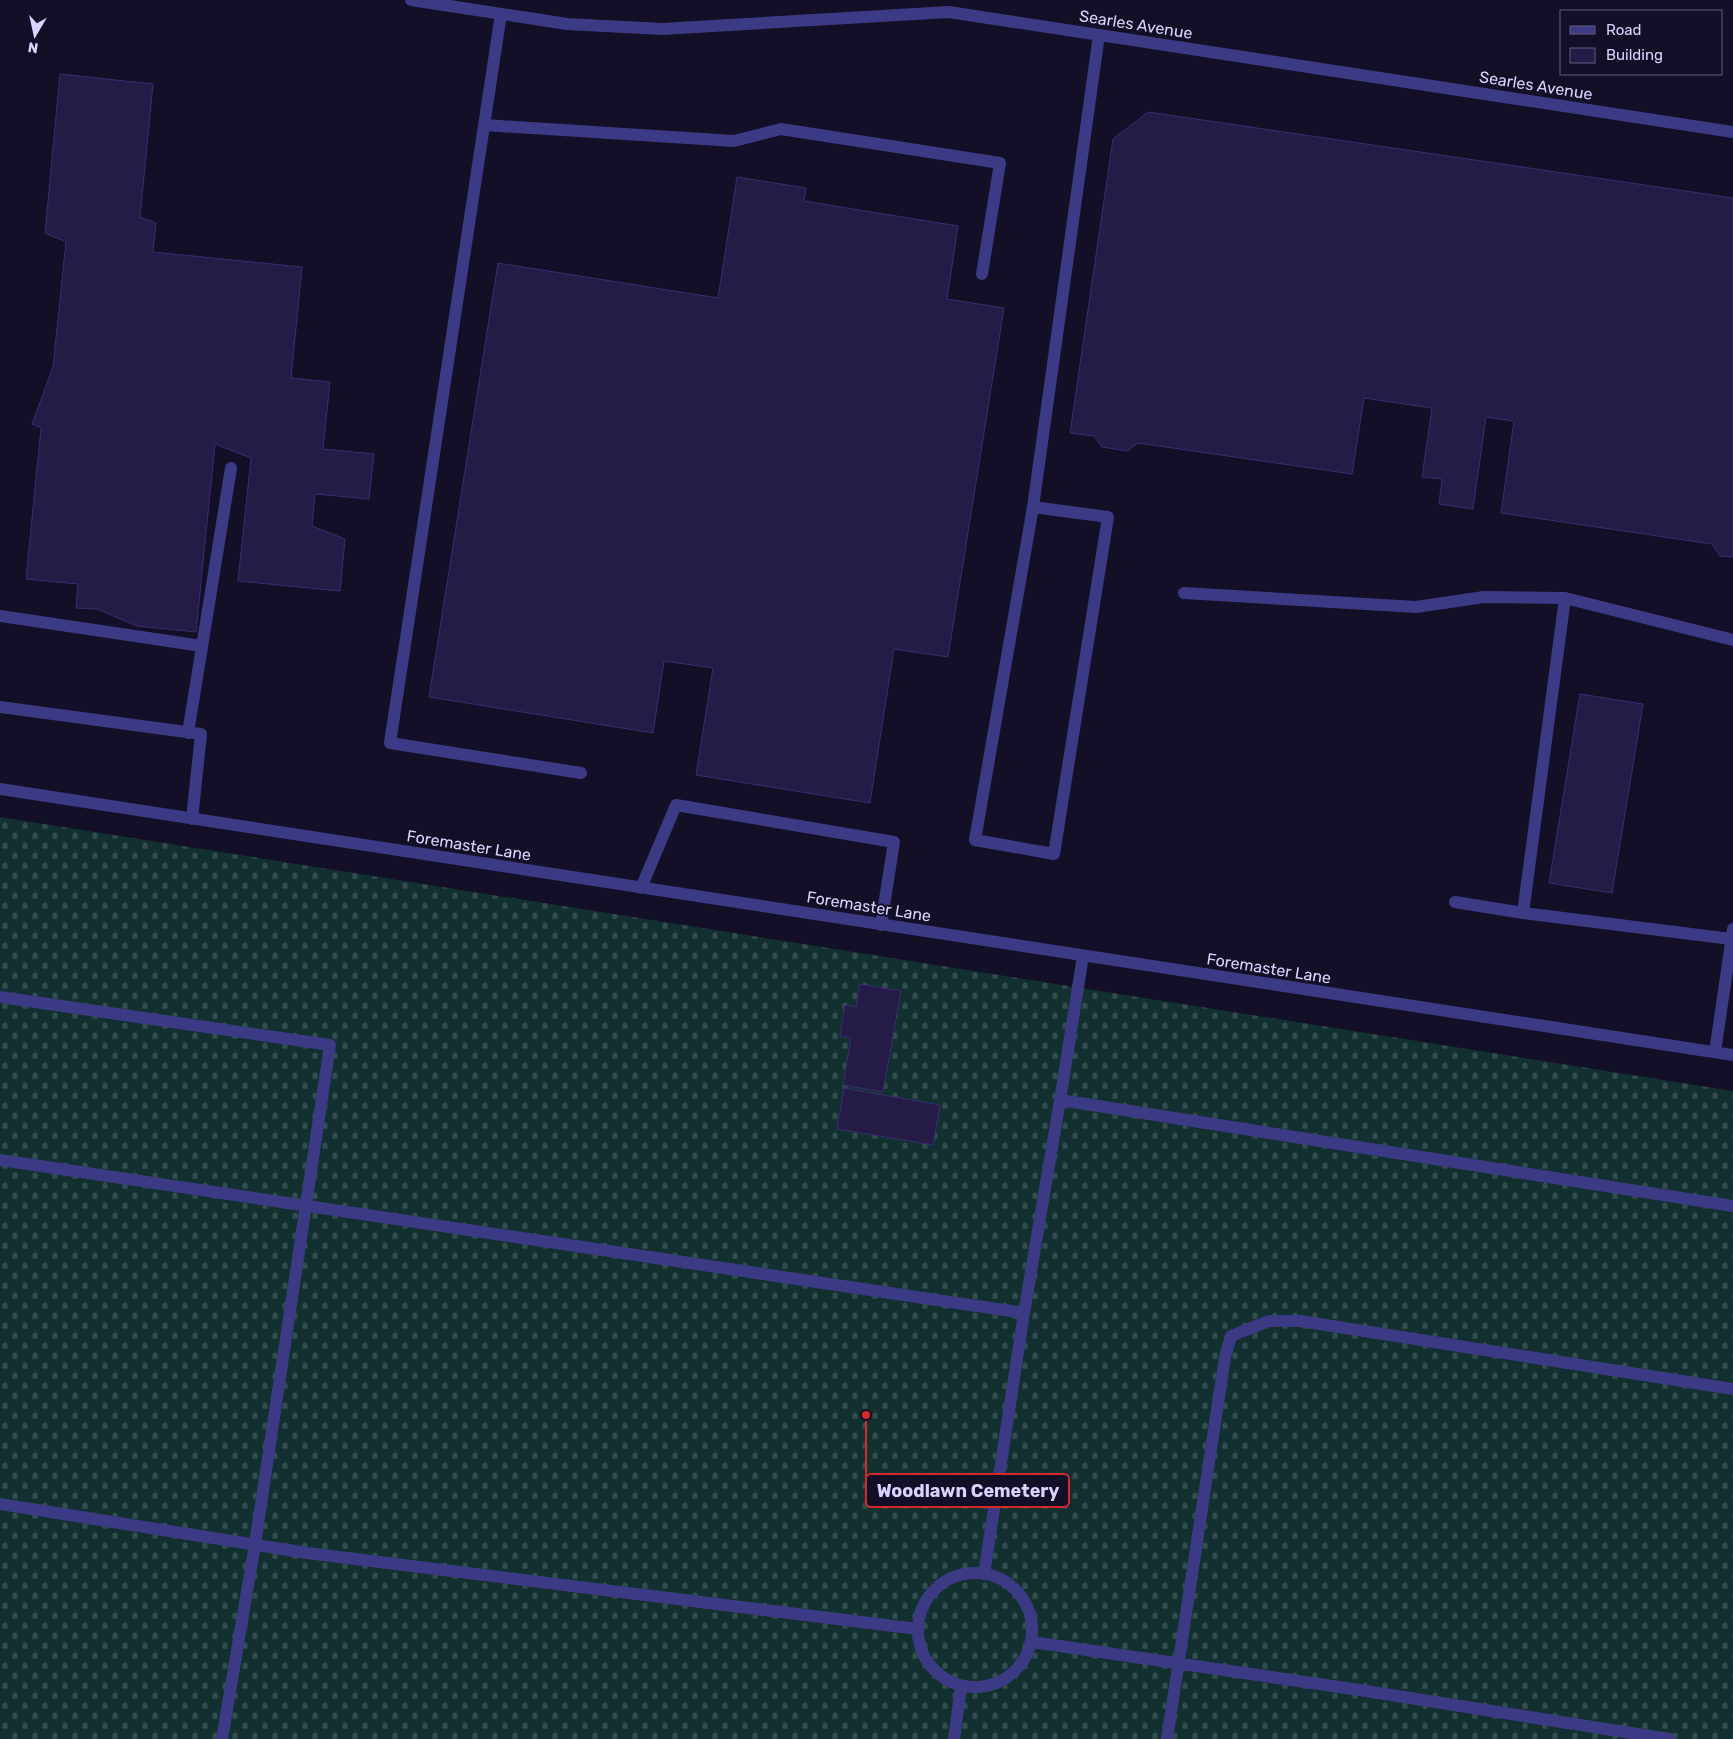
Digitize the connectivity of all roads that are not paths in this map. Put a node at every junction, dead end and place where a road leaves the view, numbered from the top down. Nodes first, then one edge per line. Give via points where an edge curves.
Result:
1 (411, 0) edge
2 (501, 14) junction
3 (1099, 35) junction
4 (484, 125) junction
5 (1733, 132) edge
6 (982, 274) dead end
7 (231, 468) dead end
8 (1033, 507) junction
9 (1184, 593) dead end
10 (1565, 598) junction
11 (0, 616) edge
12 (1733, 640) edge
13 (202, 646) junction
14 (0, 707) edge
15 (188, 733) junction
16 (581, 773) dead end
17 (0, 789) edge
18 (192, 819) junction
19 (641, 888) junction
20 (1455, 902) dead end
21 (1523, 913) junction
22 (880, 925) junction
23 (1732, 934) edge
24 (1083, 956) junction
25 (0, 997) edge
26 (1715, 1052) junction
27 (1733, 1055) edge
28 (1060, 1100) junction
29 (0, 1160) edge
30 (306, 1206) junction
31 (1733, 1206) edge
32 (1024, 1313) junction
33 (1733, 1390) edge
34 (0, 1504) edge
35 (255, 1544) junction
36 (984, 1574) junction
37 (918, 1629) junction
38 (1032, 1642) junction
39 (1179, 1664) junction
40 (962, 1687) junction
41 (222, 1739) edge
42 (954, 1739) edge
43 (1167, 1739) edge
44 (1669, 1739) edge

1 - 2 street, Searles Avenue
2 - 3 street, Searles Avenue via 567,24 662,29 949,12
2 - 4 street
3 - 5 street, Searles Avenue
3 - 8 street
4 - 6 street via 734,141 781,129 1000,163
4 - 16 street via 390,743
7 - 13 street
8 - 8 street via 975,840 1054,854 1108,517
9 - 10 street via 1416,607 1484,597
10 - 12 street
10 - 21 street
11 - 13 street
13 - 15 street
14 - 15 street
15 - 18 street via 201,734
17 - 18 street, Foremaster Lane
18 - 19 street, Foremaster Lane
19 - 22 street, Foremaster Lane
19 - 22 street via 676,805 894,842
20 - 21 street
21 - 23 street
22 - 24 street, Foremaster Lane
23 - 26 street
24 - 26 street, Foremaster Lane
24 - 28 street
25 - 30 street via 330,1045
26 - 27 street, Foremaster Lane
28 - 31 street
28 - 32 street
29 - 30 street
30 - 32 street
30 - 35 street
32 - 36 street
33 - 39 street via 1300,1321 1269,1321 1231,1336 1225,1357
34 - 35 street
35 - 37 street
35 - 41 street
36 - 37 street via 964,1574 946,1581 931,1593 922,1610
36 - 38 street via 1002,1579 1017,1590 1028,1605
37 - 40 street via 920,1648 929,1665 944,1679
38 - 39 street
38 - 40 street via 1026,1659 1014,1673 998,1683 980,1688
39 - 43 street
39 - 44 street
40 - 42 street

